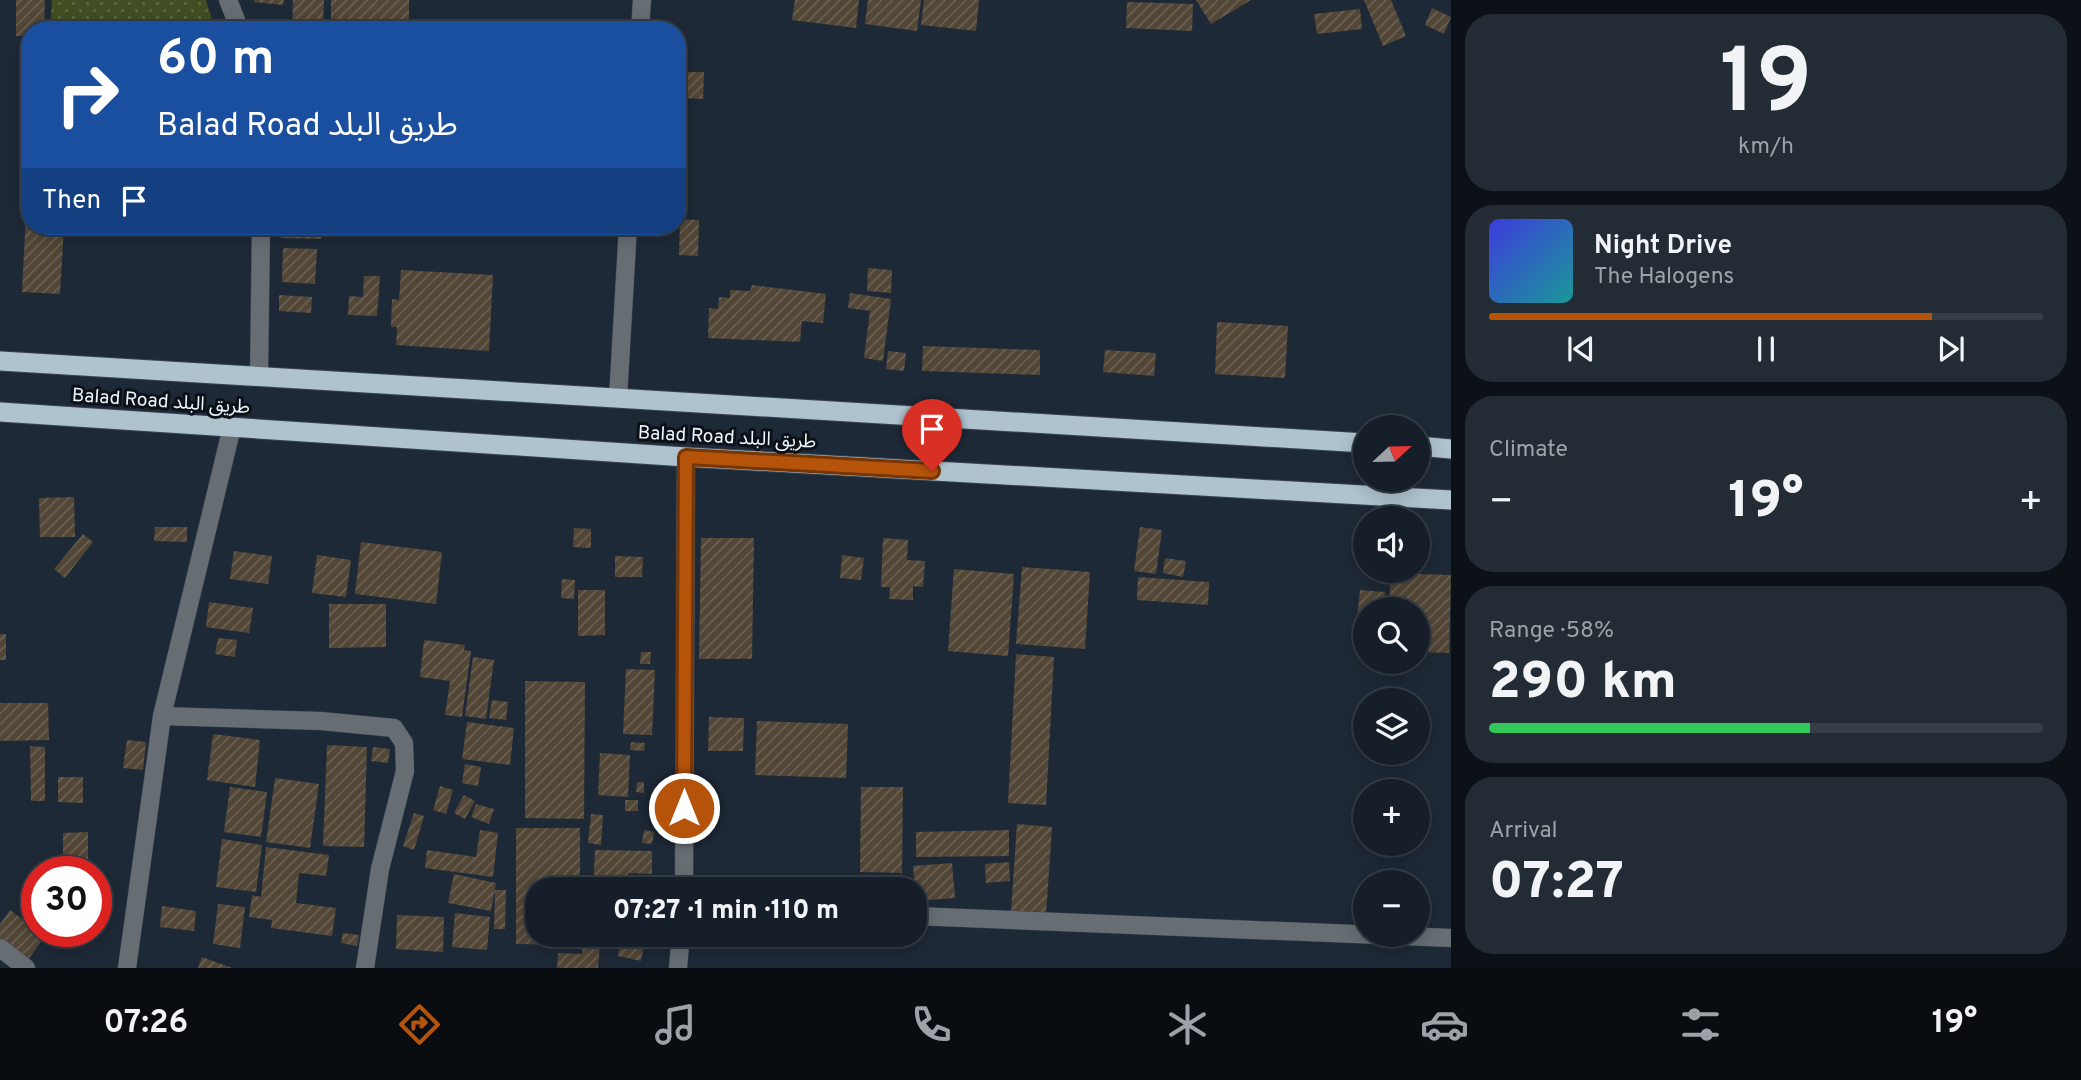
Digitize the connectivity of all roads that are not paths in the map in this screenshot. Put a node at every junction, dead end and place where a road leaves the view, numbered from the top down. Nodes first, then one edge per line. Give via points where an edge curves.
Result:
1 (228, 0) edge
2 (642, 0) edge
3 (236, 21) edge
4 (641, 21) edge
5 (261, 235) edge
6 (627, 235) edge
7 (0, 361) edge
8 (259, 377) junction
9 (618, 398) junction
10 (0, 412) edge
11 (232, 427) junction
12 (1353, 442) edge
13 (1430, 447) edge
14 (1451, 449) edge
15 (686, 457) junction
16 (1451, 500) edge
17 (162, 716) junction
18 (684, 877) edge
19 (927, 916) edge
20 (1451, 938) edge
21 (0, 947) edge
22 (680, 947) edge
23 (26, 968) edge
24 (127, 968) edge
25 (365, 968) edge
26 (678, 968) edge

1 - 3 street
2 - 4 street
5 - 8 street
6 - 9 street
7 - 8 highway, Balad Road طريق البلد
8 - 9 highway, Balad Road طريق البلد
9 - 12 highway, Balad Road طريق البلد
10 - 11 highway, Balad Road طريق البلد
11 - 15 highway, Balad Road طريق البلد
11 - 17 street
13 - 14 highway
15 - 16 highway, Balad Road طريق البلد
15 - 18 street
17 - 24 street
17 - 25 street via 394,727 404,743 405,771 380,869
19 - 20 street
21 - 23 street
22 - 26 street

